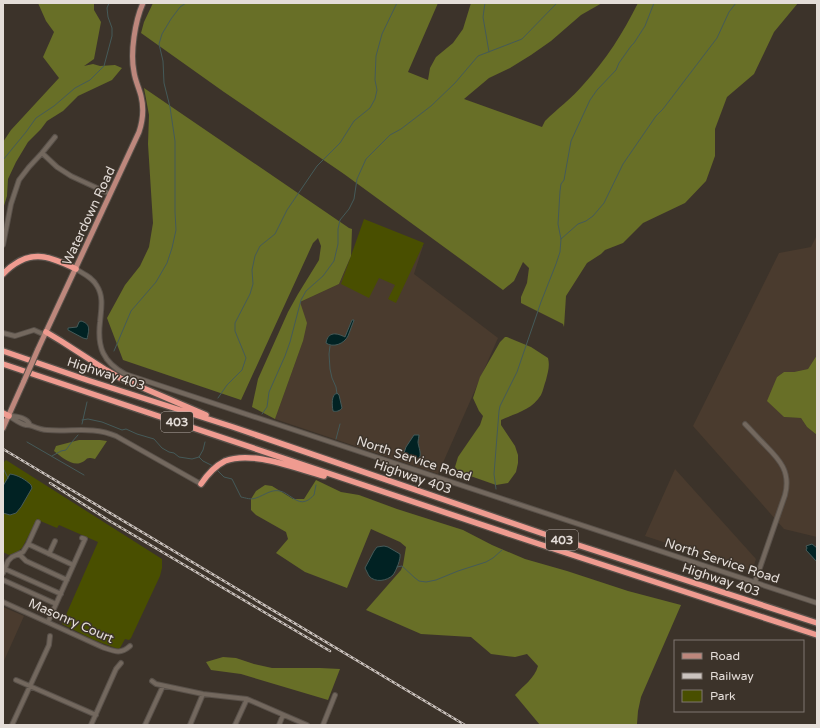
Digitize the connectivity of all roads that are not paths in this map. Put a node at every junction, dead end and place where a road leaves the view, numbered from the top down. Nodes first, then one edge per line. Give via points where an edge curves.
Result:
1 (143, 3) edge
2 (56, 137) dead end
3 (42, 153) junction
4 (110, 194) junction
5 (3, 245) edge
6 (76, 269) junction
7 (3, 274) edge
8 (3, 333) edge
9 (45, 334) junction
10 (3, 351) edge
11 (3, 364) edge
12 (3, 413) edge
13 (10, 416) junction
14 (745, 424) dead end
15 (3, 428) edge
16 (233, 428) junction
17 (351, 481) junction
18 (201, 484) joint
19 (38, 522) dead end
20 (82, 538) dead end
21 (55, 541) dead end
22 (28, 544) junction
23 (19, 554) junction
24 (49, 554) junction
25 (73, 565) junction
26 (5, 569) junction
27 (3, 573) edge
28 (3, 580) edge
29 (67, 580) junction
30 (756, 582) junction
31 (61, 594) junction
32 (3, 602) edge
33 (817, 603) edge
34 (56, 604) junction
35 (48, 622) junction
36 (817, 623) edge
37 (817, 635) edge
38 (50, 636) dead end
39 (130, 646) dead end
40 (121, 663) dead end
41 (16, 680) dead end
42 (152, 681) dead end
43 (30, 686) junction
44 (163, 686) junction
45 (204, 694) junction
46 (335, 695) dead end
47 (247, 699) junction
48 (96, 715) junction
49 (284, 715) junction
50 (12, 725) edge
51 (92, 725) edge
52 (145, 725) edge
53 (190, 725) edge
54 (235, 725) edge
55 (279, 725) edge
56 (307, 725) edge
57 (323, 725) edge

1 - 4 main road, Waterdown Road via 136,22 132,55 134,74 142,101 141,126
2 - 3 street
3 - 4 street via 71,176
3 - 5 street via 19,180 11,204
4 - 6 main road, Waterdown Road
6 - 7 highway via 55,259 33,257 16,263
6 - 9 main road, Waterdown Road
6 - 30 street, North Service Road via 92,280 99,289 102,303 102,349 108,362 125,374
8 - 9 street via 15,336 34,330
9 - 13 main road, Waterdown Road, bridge
9 - 16 highway via 61,341 120,378
10 - 16 highway, Highway 403 / 403
11 - 17 highway, Highway 403 / 403
12 - 13 highway
13 - 15 main road, Waterdown Road
13 - 18 street via 26,425 48,430 106,432
14 - 30 street via 776,456 782,464 787,480 785,494
16 - 36 highway, Highway 403 / 403 via 540,533
17 - 18 highway via 254,458 235,458 215,468
17 - 37 highway, Highway 403 / 403
19 - 22 street
20 - 25 street via 85,539
21 - 24 street
22 - 23 street
22 - 24 street
23 - 26 street via 8,561
23 - 29 street via 26,561
24 - 25 street
25 - 29 street
26 - 27 street
26 - 31 street
28 - 34 street
29 - 31 street
30 - 33 street, North Service Road
31 - 34 street
32 - 35 street, Masonry Court
34 - 35 street
35 - 39 street, Masonry Court via 118,652
38 - 43 street via 49,645
40 - 48 street
41 - 43 street
42 - 44 street
43 - 48 street
43 - 50 street
44 - 45 street
44 - 52 street
45 - 47 street
45 - 53 street
46 - 57 street
47 - 49 street
47 - 54 street
48 - 51 street
49 - 55 street
49 - 56 street

